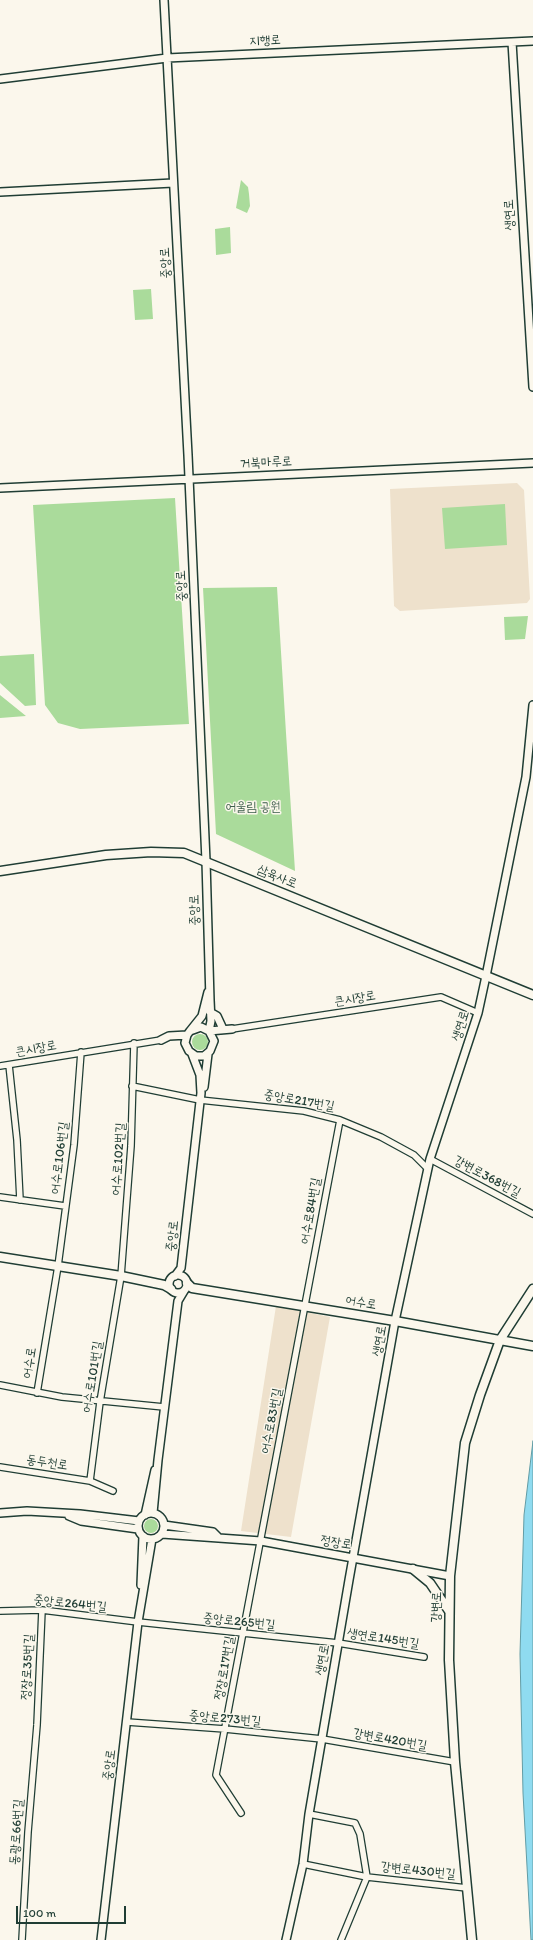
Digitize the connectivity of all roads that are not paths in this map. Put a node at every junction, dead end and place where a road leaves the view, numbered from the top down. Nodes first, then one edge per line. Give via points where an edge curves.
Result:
1 (164, 0) edge
2 (533, 41) edge
3 (512, 42) junction
4 (167, 58) junction
5 (0, 80) edge
6 (174, 183) junction
7 (0, 192) edge
8 (530, 289) edge
9 (533, 388) edge
10 (533, 463) edge
11 (189, 479) junction
12 (0, 488) edge
13 (533, 705) edge
14 (206, 861) junction
15 (0, 871) edge
16 (486, 976) junction
17 (209, 988) junction
18 (533, 995) edge
19 (210, 1012) junction
20 (478, 1013) junction
21 (223, 1029) junction
22 (232, 1029) junction
23 (209, 1031) junction
24 (188, 1033) junction
25 (161, 1040) junction
26 (214, 1041) junction
27 (134, 1043) junction
28 (185, 1044) junction
29 (81, 1052) junction
30 (192, 1054) junction
31 (208, 1054) junction
32 (9, 1065) junction
33 (0, 1066) edge
34 (132, 1086) junction
35 (201, 1096) junction
36 (340, 1120) junction
37 (430, 1159) junction
38 (428, 1169) junction
39 (0, 1197) edge
40 (20, 1200) junction
41 (65, 1206) junction
42 (533, 1214) edge
43 (0, 1257) edge
44 (58, 1266) junction
45 (181, 1268) junction
46 (121, 1276) junction
47 (170, 1283) junction
48 (187, 1285) junction
49 (533, 1289) edge
50 (178, 1301) junction
51 (305, 1306) junction
52 (395, 1321) junction
53 (500, 1340) junction
54 (533, 1346) edge
55 (0, 1385) edge
56 (38, 1393) junction
57 (100, 1402) junction
58 (164, 1407) junction
59 (158, 1460) junction
60 (0, 1467) edge
61 (90, 1481) junction
62 (113, 1491) dead end
63 (0, 1513) edge
64 (153, 1513) junction
65 (65, 1514) junction
66 (145, 1515) junction
67 (139, 1521) junction
68 (164, 1526) junction
69 (138, 1529) junction
70 (162, 1534) junction
71 (143, 1536) junction
72 (218, 1537) junction
73 (152, 1539) junction
74 (261, 1541) junction
75 (354, 1558) junction
76 (413, 1569) junction
77 (450, 1576) junction
78 (142, 1593) junction
79 (42, 1610) junction
80 (0, 1611) edge
81 (449, 1611) junction
82 (138, 1622) junction
83 (242, 1634) junction
84 (338, 1643) junction
85 (424, 1657) dead end
86 (127, 1722) junction
87 (37, 1725) joint
88 (225, 1729) junction
89 (322, 1739) junction
90 (455, 1762) junction
91 (241, 1813) dead end
92 (309, 1814) junction
93 (303, 1864) junction
94 (367, 1877) junction
95 (467, 1888) junction
96 (22, 1940) edge
97 (101, 1940) edge
98 (286, 1940) edge
99 (341, 1940) edge
100 (472, 1940) edge

1 - 4 street, 중앙로
2 - 3 street, 지행로
3 - 4 street, 지행로
3 - 8 street, 생연로
4 - 5 street, 지행로
4 - 6 street, 중앙로
6 - 7 street
6 - 11 street, 중앙로
8 - 9 street, 생연로
10 - 11 street, 거북마루로
11 - 12 street, 거북마루로
11 - 14 street, 중앙로
13 - 16 street, 생연로 via 526,777
14 - 15 main road, 삼육사로 via 184,853 106,854
14 - 16 main road, 삼육사로
14 - 17 street, 중앙로
16 - 18 main road, 삼육사로
16 - 20 street, 생연로
17 - 19 street
17 - 24 street via 202,1016
19 - 21 street via 217,1016
19 - 23 street
20 - 22 street, 큰시장로 via 442,997
20 - 37 street, 생연로
21 - 22 street
21 - 23 street
22 - 26 street via 221,1033
23 - 24 street via 201,1027
23 - 26 street
24 - 25 street
24 - 28 street
25 - 27 street, 큰시장로
25 - 28 street via 174,1040
26 - 31 street via 213,1048
27 - 29 street, 큰시장로
27 - 34 street, 어수로102번길
28 - 30 street
29 - 32 street, 큰시장로
29 - 41 street, 어수로106번길 via 74,1144
30 - 31 street
30 - 35 street via 200,1075
31 - 35 street
32 - 33 street, 큰시장로
32 - 40 street, 큰시장로
34 - 35 street
34 - 46 street, 어수로102번길 via 131,1146
35 - 36 street, 중앙로217번길 via 304,1111
35 - 45 street, 중앙로
36 - 38 street, 중앙로217번길 via 381,1137 414,1155
36 - 51 street, 어수로84번길
37 - 38 street, 생연로
37 - 42 street, 강변로368번길
38 - 52 street, 생연로
39 - 40 street
40 - 41 street
41 - 44 street, 어수로106번길
43 - 44 main road
44 - 46 main road
44 - 56 street, 어수로
45 - 47 street, 중앙로
45 - 48 street
46 - 47 main road
46 - 57 street, 어수로101번길
47 - 48 street
47 - 48 street via 177,1293
47 - 50 street
48 - 50 street
48 - 51 main road, 어수로
49 - 53 main road, 강변로
50 - 58 street
51 - 52 main road, 어수로
51 - 74 street, 어수로83번길
52 - 53 main road, 어수로
52 - 75 street, 생연로
53 - 54 main road, 어수로
53 - 77 main road, 강변로 via 465,1443
55 - 56 street
56 - 57 street
57 - 58 street
57 - 61 street, 어수로101번길
58 - 59 street
59 - 64 street
59 - 66 street
60 - 61 street, 동두천로
61 - 62 street, 동두천로
63 - 65 street
64 - 66 street
64 - 68 street via 161,1518
65 - 67 street
65 - 69 street via 81,1520
66 - 67 street
67 - 69 street
68 - 70 street
68 - 72 street via 213,1532
69 - 71 street
70 - 72 street
70 - 73 street
71 - 73 street
71 - 78 street
72 - 74 street, 정장로
73 - 78 street
74 - 75 street, 정장로
74 - 83 street, 정장로17번길
75 - 76 street, 정장로
75 - 84 street, 생연로
76 - 77 street, 정장로
76 - 81 main road via 430,1583
77 - 81 main road, 강변로
78 - 82 street, 중앙로
79 - 80 street, 중앙로264번길
79 - 82 street, 중앙로264번길
79 - 87 street, 정장로35번길
81 - 90 main road, 강변로 via 448,1660
82 - 83 street, 중앙로265번길
82 - 86 street, 중앙로
83 - 84 street, 중앙로265번길
83 - 88 street, 정장로17번길
84 - 85 street, 생연로145번길
84 - 89 street, 생연로
86 - 88 street, 중앙로273번길
86 - 97 street, 중앙로
87 - 96 street, 동광로66번길
88 - 89 street, 중앙로273번길
88 - 91 street, 정장로17번길 via 216,1775
89 - 90 street, 강변로420번길
89 - 92 street, 생연로
90 - 95 main road, 강변로
92 - 93 street, 생연로
92 - 94 street, 강변로430번길 via 355,1823 360,1834
93 - 94 street, 강변로430번길
93 - 98 street, 생연로
94 - 95 street, 강변로430번길
94 - 99 street
95 - 100 main road, 강변로

